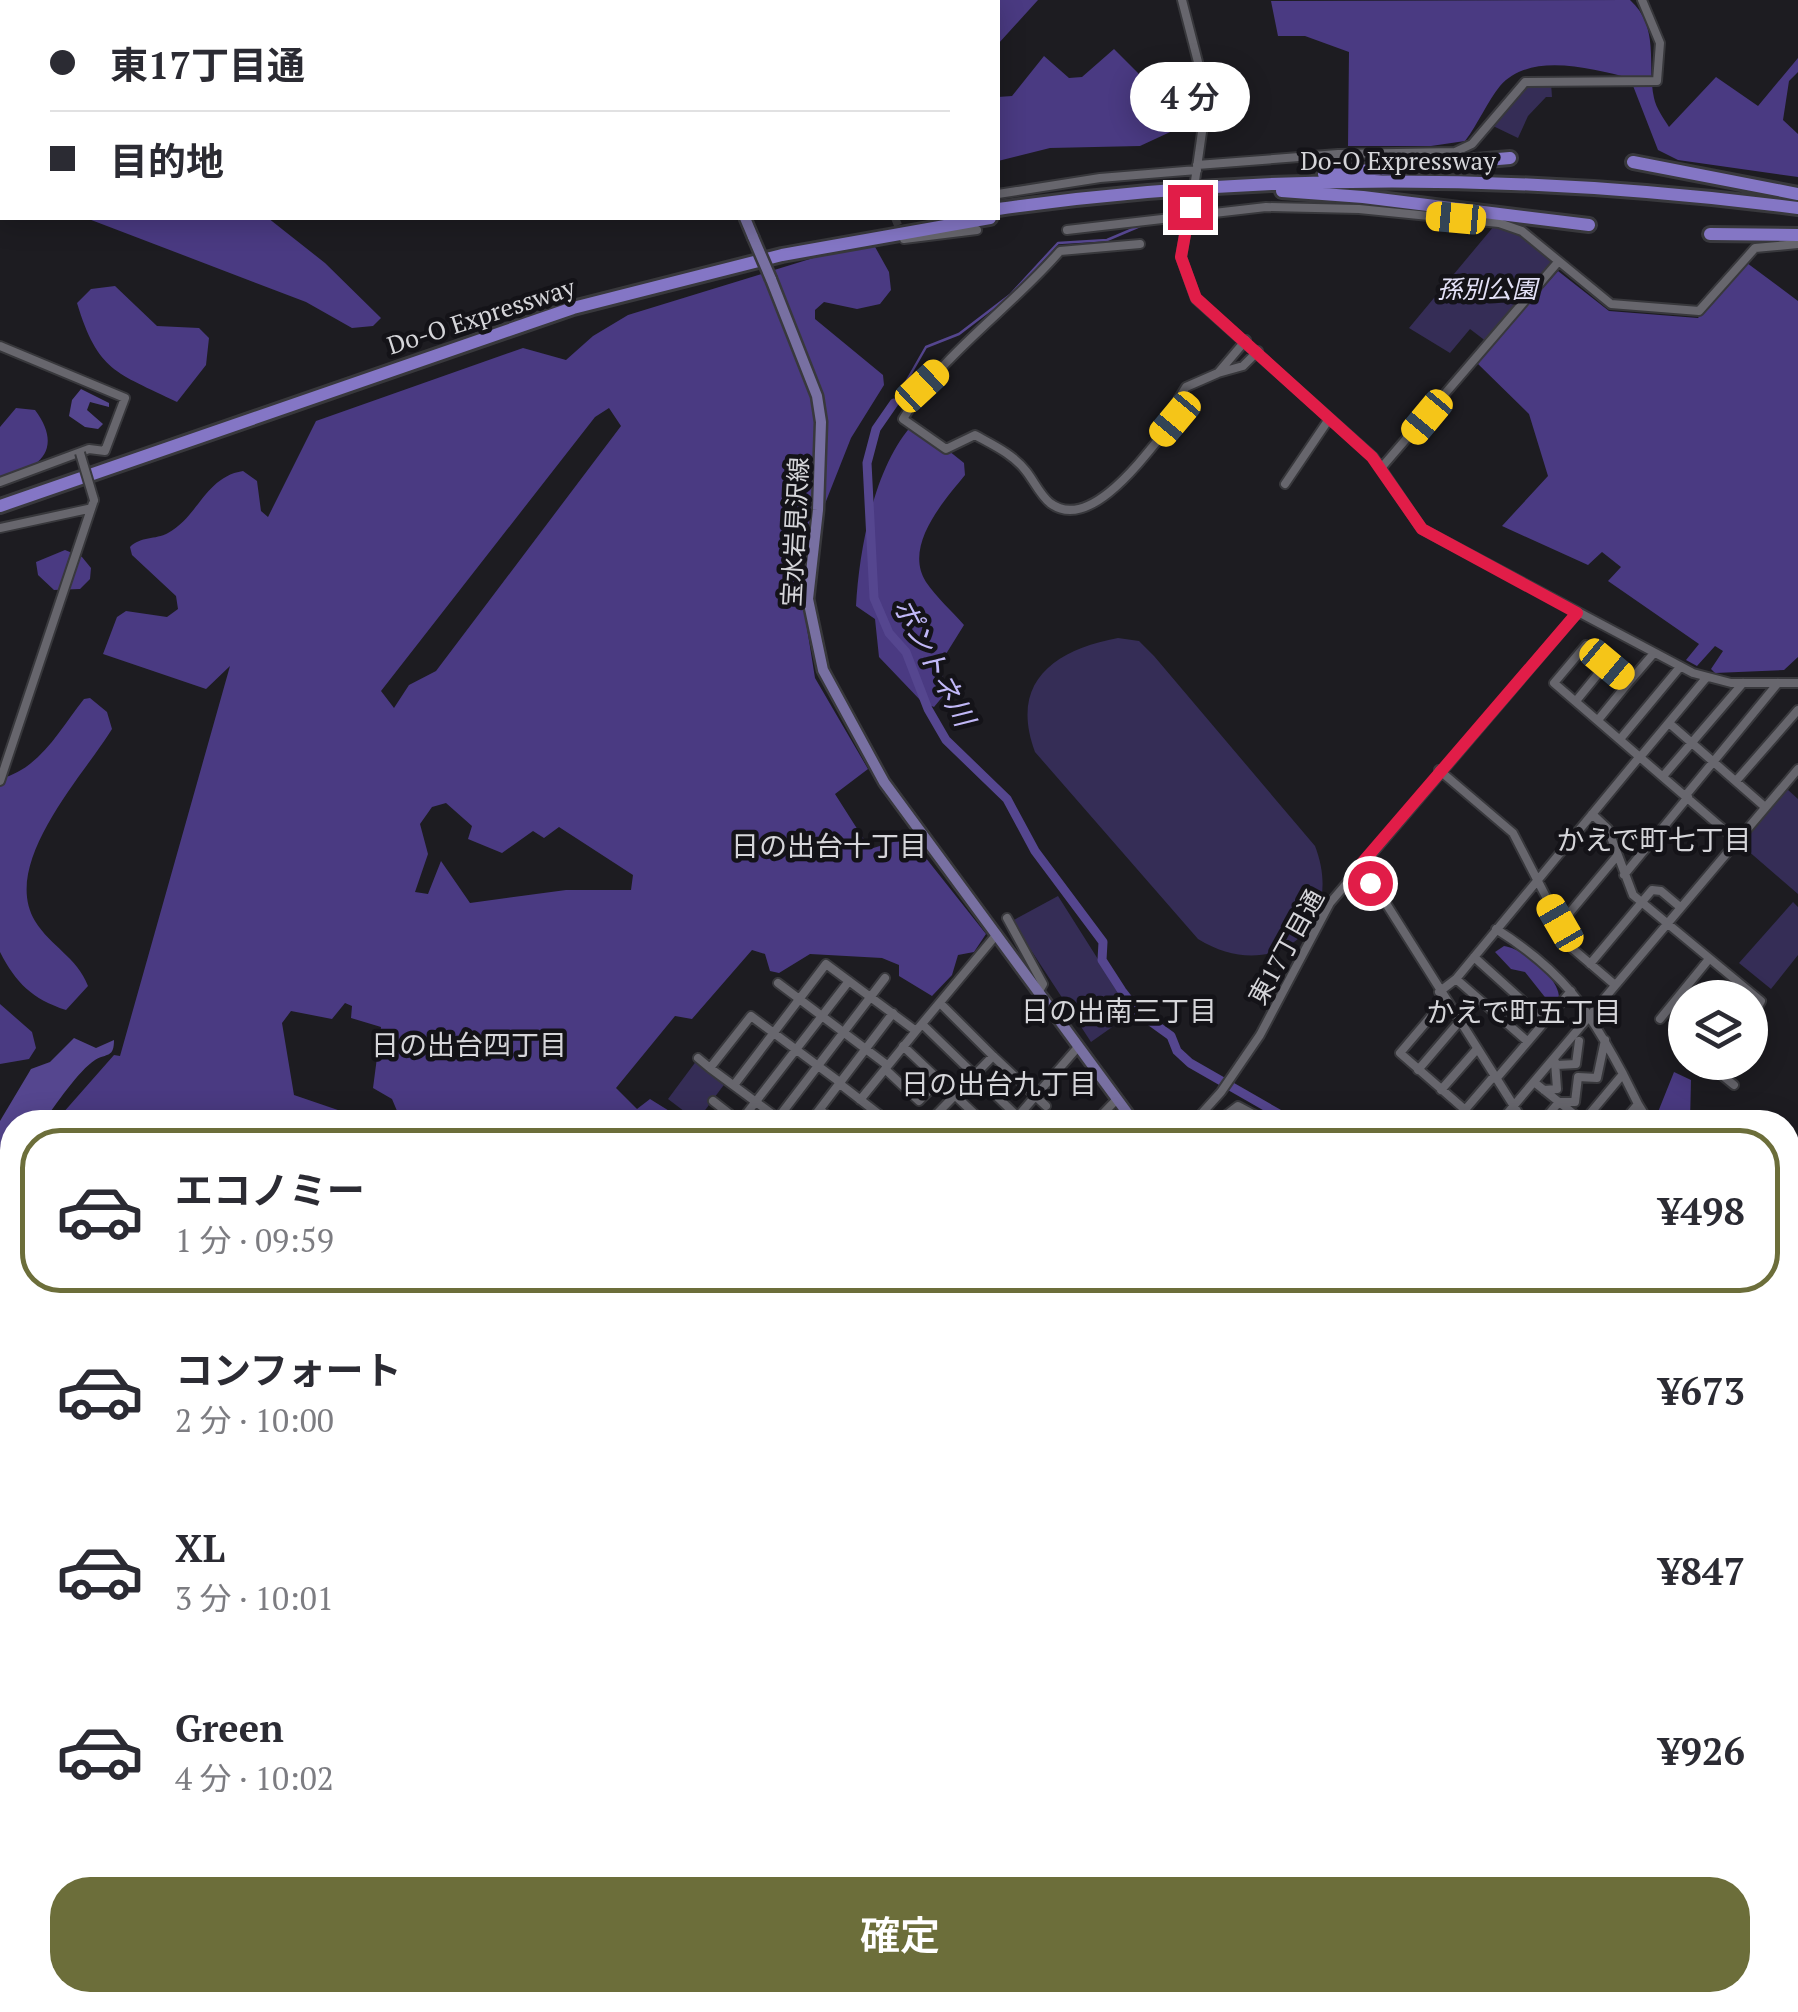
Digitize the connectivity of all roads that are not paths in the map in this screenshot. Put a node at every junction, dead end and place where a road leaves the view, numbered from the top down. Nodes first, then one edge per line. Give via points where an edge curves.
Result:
1 (1182, 0) edge
2 (1642, 0) edge
3 (1356, 154) junction
4 (1510, 158) dead end
5 (1633, 162) dead end
6 (1357, 167) dead end
7 (1197, 168) junction
8 (1194, 181) dead end
9 (1212, 187) junction
10 (1282, 191) junction
11 (1000, 194) edge
12 (1798, 194) edge
13 (1000, 208) edge
14 (1798, 208) edge
15 (1189, 210) junction
16 (1000, 216) edge
17 (1798, 216) edge
18 (746, 220) edge
19 (927, 220) edge
20 (977, 220) edge
21 (1589, 225) dead end
22 (976, 230) dead end
23 (1067, 230) dead end
24 (1710, 234) dead end
25 (1798, 235) edge
26 (904, 239) dead end
27 (1140, 244) dead end
28 (1798, 244) edge
29 (1558, 262) junction
30 (1246, 340) junction
31 (0, 346) edge
32 (1258, 351) junction
33 (1218, 373) junction
34 (1329, 419) junction
35 (80, 453) junction
36 (1382, 467) junction
37 (0, 482) edge
38 (1284, 484) dead end
39 (0, 498) edge
40 (91, 505) junction
41 (0, 506) edge
42 (0, 528) edge
43 (1577, 613) junction
44 (1654, 653) junction
45 (1607, 664) junction
46 (1680, 666) junction
47 (1706, 678) junction
48 (1629, 682) junction
49 (1742, 683) junction
50 (1778, 683) junction
51 (1798, 683) edge
52 (1576, 701) junction
53 (1798, 710) edge
54 (1598, 720) junction
55 (1670, 723) junction
56 (1620, 738) junction
57 (1692, 742) junction
58 (1641, 756) junction
59 (1715, 762) junction
60 (1440, 770) junction
61 (1664, 775) junction
62 (1796, 775) edge
63 (0, 781) edge
64 (1736, 782) junction
65 (1687, 796) junction
66 (1765, 807) junction
67 (1592, 814) junction
68 (1737, 840) junction
69 (1617, 856) junction
70 (1356, 870) junction
71 (1624, 875) junction
72 (1536, 882) junction
73 (1640, 902) junction
74 (1680, 908) junction
75 (1007, 918) dead end
76 (1560, 923) junction
77 (1666, 924) junction
78 (1496, 930) junction
79 (997, 934) junction
80 (1474, 957) junction
81 (1709, 959) junction
82 (1590, 964) junction
83 (885, 978) dead end
84 (1456, 979) junction
85 (1735, 980) edge
86 (848, 981) junction
87 (778, 983) dead end
88 (1615, 985) junction
89 (1038, 990) junction
90 (1571, 990) junction
91 (1442, 996) junction
92 (871, 997) junction
93 (799, 998) junction
94 (940, 1004) junction
95 (893, 1013) junction
96 (1591, 1014) junction
97 (822, 1015) junction
98 (1660, 1019) dead end
99 (1545, 1020) junction
100 (1459, 1022) junction
101 (918, 1028) junction
102 (773, 1032) junction
103 (844, 1032) junction
104 (1579, 1040) dead end
105 (1604, 1040) junction
106 (1527, 1041) junction
107 (904, 1046) junction
108 (1078, 1047) junction
109 (796, 1049) junction
110 (866, 1049) junction
111 (1477, 1050) junction
112 (994, 1056) junction
113 (698, 1058) dead end
114 (1555, 1062) junction
115 (1576, 1064) junction
116 (818, 1066) junction
117 (886, 1067) junction
118 (710, 1068) junction
119 (1418, 1070) junction
120 (1623, 1074) junction
121 (974, 1076) junction
122 (1495, 1077) junction
123 (1578, 1077) junction
124 (939, 1080) junction
125 (1729, 1080) edge
126 (1534, 1082) junction
127 (840, 1084) junction
128 (1734, 1084) dead end
129 (734, 1085) junction
130 (1440, 1090) junction
131 (1544, 1090) junction
132 (955, 1096) junction
133 (1038, 1098) junction
134 (1117, 1099) junction
135 (713, 1100) dead end
136 (860, 1100) junction
137 (756, 1102) junction
138 (1559, 1102) junction
139 (1638, 1104) junction
140 (1046, 1106) dead end
141 (1514, 1106) junction
142 (725, 1110) edge
143 (750, 1110) edge
144 (766, 1110) edge
145 (787, 1110) edge
146 (820, 1110) edge
147 (873, 1110) edge
148 (941, 1110) edge
149 (967, 1110) edge
150 (1006, 1110) edge
151 (1026, 1110) edge
152 (1106, 1110) edge
153 (1124, 1110) edge
154 (1205, 1110) edge
155 (1232, 1110) edge
156 (1246, 1110) edge
157 (1463, 1110) edge
158 (1465, 1110) edge
159 (1510, 1110) edge
160 (1516, 1110) edge
161 (1552, 1110) edge
162 (1569, 1110) edge
163 (1593, 1110) edge
164 (1633, 1110) edge
165 (1642, 1110) edge

1 - 7 street via 1207,97
2 - 3 street via 1660,44 1657,81 1533,79 1517,88 1464,150
3 - 6 street
3 - 7 street
4 - 9 highway
5 - 12 highway
7 - 8 street
7 - 11 street
9 - 13 highway, Do-O Expressway
9 - 14 highway, Do-O Expressway via 1461,182
10 - 16 highway, Do-O Expressway
10 - 17 highway, Do-O Expressway via 1560,194
10 - 21 highway
15 - 23 street
15 - 29 street via 1358,205 1511,225
15 - 30 street via 1181,257 1186,280 1196,298
18 - 79 main road, 宝水岩見沢線, bridge via 817,396 818,510 808,599 822,670 884,782
19 - 39 highway, Do-O Expressway via 780,247 570,301
20 - 41 highway, Do-O Expressway via 782,255 573,308
22 - 26 street
24 - 25 highway
27 - 33 street via 1060,251 922,386 903,419 946,449 975,435 1024,467 1048,502 1083,511 1101,501 1175,419 1173,408 1186,387
28 - 29 street via 1755,248 1699,311 1611,304
29 - 36 street
30 - 32 street
30 - 33 street
31 - 35 street via 124,398 109,448
32 - 33 street via 1243,366
32 - 34 street
34 - 36 street
34 - 38 street
35 - 37 street
35 - 40 street, bridge
36 - 43 street via 1422,529
40 - 42 street
40 - 63 street
43 - 44 street
43 - 60 street, 東17丁目通
44 - 46 street
44 - 48 street
45 - 48 street
45 - 52 street
45 - 52 street via 1586,645 1554,683
46 - 47 street
46 - 56 street
47 - 49 street
47 - 55 street
48 - 54 street
49 - 50 street
49 - 57 street
50 - 51 street
50 - 59 street
52 - 54 street
53 - 64 street
54 - 56 street
55 - 57 street
55 - 58 street
56 - 58 street
57 - 59 street
57 - 61 street
58 - 61 street
58 - 67 street
59 - 64 street
59 - 65 street
60 - 70 street, 東17丁目通
60 - 72 street via 1513,833
61 - 65 street
62 - 66 street
64 - 66 street
65 - 68 street
65 - 71 street
66 - 68 street
67 - 69 street via 1608,830
67 - 72 street
68 - 74 street
69 - 71 street
69 - 76 street
70 - 91 street via 1387,905
70 - 154 street, 東17丁目通 via 1314,930 1236,1073
71 - 73 street
72 - 76 street
72 - 78 street
73 - 74 street via 1658,890
73 - 77 street
73 - 82 street
74 - 77 street
75 - 89 street via 1042,984
76 - 82 street
77 - 81 street
77 - 88 street
78 - 80 street
78 - 90 street
79 - 89 main road, 宝水岩見沢線
79 - 94 street
80 - 84 street
80 - 99 street
81 - 85 street
81 - 98 street
82 - 88 street
83 - 92 street
84 - 91 street
84 - 106 street
86 - 92 street
86 - 93 street via 826,964
86 - 97 street
87 - 93 street
88 - 96 street
89 - 108 main road, 宝水岩見沢線
90 - 96 street
90 - 99 street
91 - 100 street
91 - 119 street via 1400,1053
92 - 95 street
92 - 103 street
93 - 97 street
93 - 102 street
94 - 101 street
94 - 112 street
95 - 101 street
95 - 110 street
96 - 105 street
96 - 114 street
97 - 103 street
97 - 109 street
99 - 106 street
100 - 111 street
100 - 119 street
101 - 107 street
101 - 121 street
102 - 109 street
102 - 118 street via 751,1016
102 - 129 street
103 - 110 street
103 - 116 street
104 - 115 street
105 - 120 street
105 - 123 street via 1597,1078
106 - 122 street
107 - 117 street
107 - 124 street
108 - 133 street
108 - 134 main road, 宝水岩見沢線
109 - 116 street
109 - 137 street
110 - 117 street
110 - 127 street
111 - 122 street
111 - 130 street
112 - 121 street
112 - 133 street
113 - 118 street
114 - 115 street
114 - 126 street
114 - 131 street via 1556,1089
115 - 123 street
116 - 127 street
116 - 145 street
117 - 124 street via 919,1101
117 - 136 street
118 - 129 street
119 - 130 street
120 - 139 street
120 - 163 street
121 - 132 street
121 - 150 street
122 - 141 street
122 - 158 street
123 - 138 street via 1575,1102
124 - 132 street
125 - 128 street
126 - 131 street
126 - 141 street
127 - 136 street
127 - 146 street
129 - 137 street
130 - 157 street
131 - 138 street
132 - 148 street
132 - 149 street
133 - 140 street
133 - 151 street
134 - 152 street
134 - 153 main road, 宝水岩見沢線
135 - 142 street
136 - 147 street
137 - 143 street
137 - 144 street
138 - 161 street
138 - 162 street
139 - 164 street
139 - 165 street
141 - 159 street
141 - 160 street
155 - 156 street

